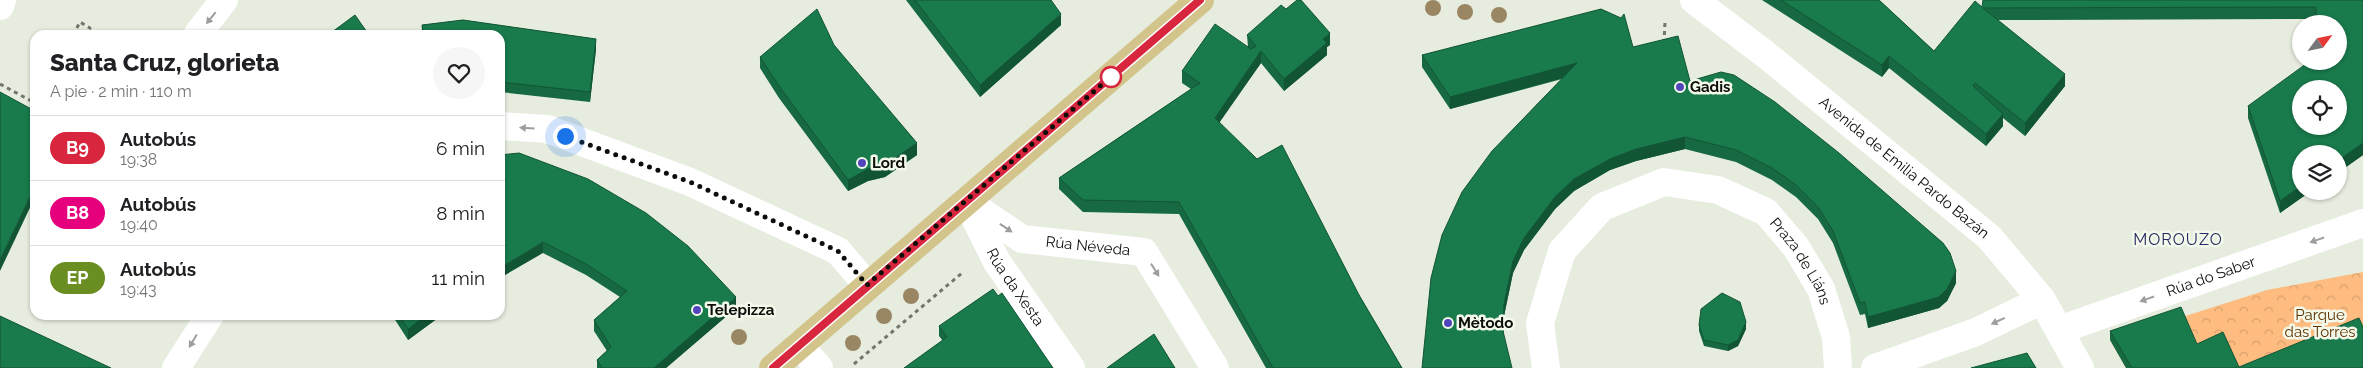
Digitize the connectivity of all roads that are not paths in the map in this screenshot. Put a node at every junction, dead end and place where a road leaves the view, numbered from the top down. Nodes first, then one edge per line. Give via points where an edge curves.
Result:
1 (2, 0) edge
2 (224, 0) edge
3 (1200, 0) edge
4 (1694, 0) edge
5 (0, 6) edge
6 (200, 30) edge
7 (505, 126) edge
8 (966, 201) junction
9 (2363, 224) edge
10 (867, 285) junction
11 (2042, 300) junction
12 (207, 320) edge
13 (2059, 330) junction
14 (799, 345) junction
15 (176, 368) edge
16 (773, 368) edge
17 (819, 368) edge
18 (1071, 368) edge
19 (1216, 368) edge
20 (1546, 368) edge
21 (1838, 368) edge
22 (1875, 368) edge
23 (2080, 368) edge

1 - 5 street
2 -> 6 street
3 - 8 main road
4 - 11 street, Avenida de Emilia Pardo Bazán via 1765,54 1988,237
10 -> 7 street via 838,251 690,182 548,129
8 - 10 main road
8 - 18 street, Rúa da Xesta via 990,250
8 -> 19 street, Rúa Néveda via 1022,239 1144,252
9 -> 13 street, Rúa do Saber
10 - 14 main road
11 - 13 street, Avenida de Emilia Pardo Bazán
11 -> 22 street via 1976,332
12 -> 15 street
13 - 23 street, Avenida de Emilia Pardo Bazán
14 - 16 main road
14 - 17 street
20 - 21 street, Praza de Liáns via 1540,323 1562,251 1602,207 1664,182 1718,190 1766,212 1796,247 1821,289 1836,337

